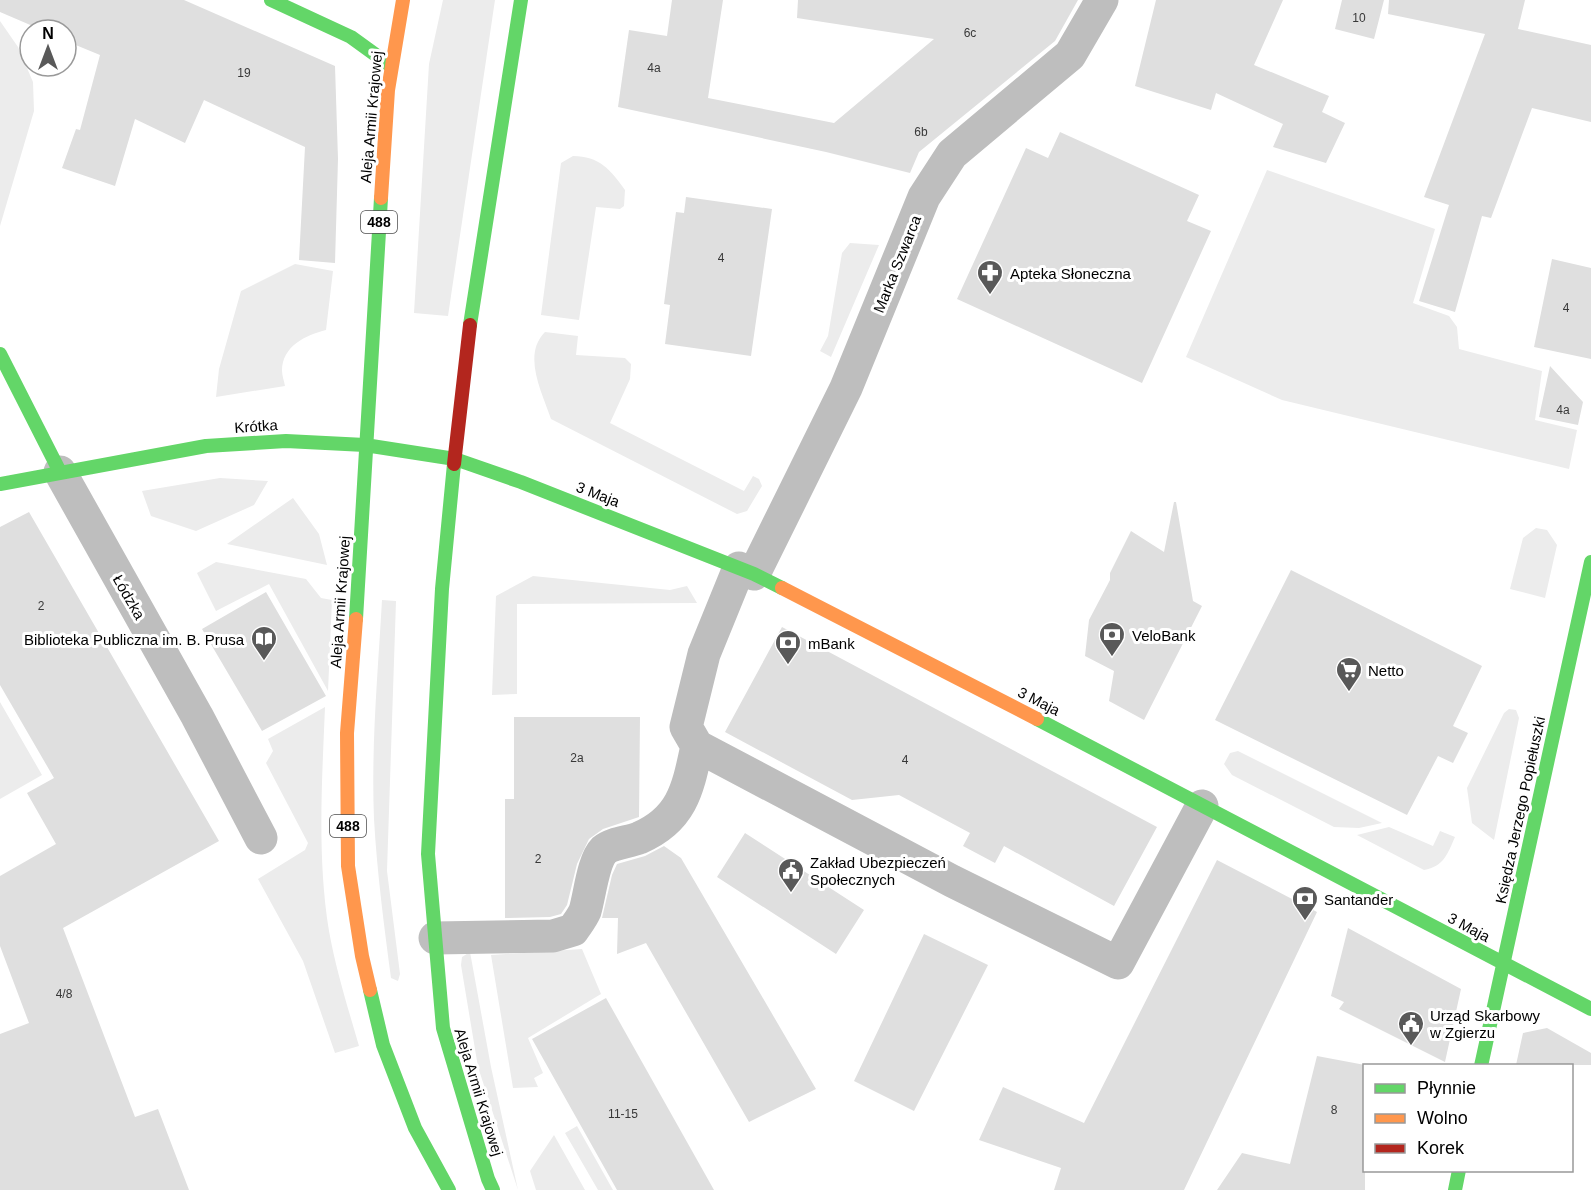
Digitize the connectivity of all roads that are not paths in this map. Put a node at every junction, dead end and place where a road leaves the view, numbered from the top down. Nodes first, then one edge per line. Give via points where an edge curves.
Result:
1 (271, 0) edge
2 (402, 0) edge
3 (521, 0) edge
4 (1102, 0) edge
5 (391, 66) junction
6 (0, 354) edge
7 (365, 445) junction
8 (455, 459) junction
9 (60, 472) junction
10 (0, 484) edge
11 (1591, 562) edge
12 (746, 571) junction
13 (697, 746) junction
14 (1203, 806) junction
15 (261, 838) dead end
16 (435, 938) junction
17 (1503, 964) junction
18 (1591, 1009) edge
19 (1481, 1064) edge
20 (1459, 1172) edge
21 (449, 1190) edge
22 (493, 1190) edge
23 (1455, 1190) edge

1 - 5 main road via 351,37
2 - 5 main road, Aleja Armii Krajowej / 488
3 - 8 main road, Aleja Armii Krajowej via 468,339
4 - 12 street, Marka Szwarca via 1070,55 952,154 934,180 846,388 807,468
5 - 7 main road, Aleja Armii Krajowej / 488
6 - 9 main road, Łódzka
7 - 8 main road, Krótka
7 - 9 main road, Krótka via 286,441 206,446
7 - 21 main road, Aleja Armii Krajowej / 488 via 347,733 348,866 362,956 383,1045 414,1128
8 - 12 main road, 3 Maja
8 - 16 main road, Aleja Armii Krajowej via 442,589 428,854
9 - 10 main road, Krótka
9 - 15 street, Łódzka
11 - 17 main road, Księdza Jerzego Popiełuszki
12 - 13 street, Marka Szwarca via 704,654 686,728
12 - 14 main road, 3 Maja
13 - 14 street via 952,881 1118,963
13 - 16 street via 688,788 677,809 658,829 605,849 595,863 584,914 573,930 553,936
14 - 17 main road, 3 Maja
16 - 22 main road, Aleja Armii Krajowej via 442,1028
17 - 18 main road, 3 Maja
17 - 19 main road, Księdza Jerzego Popiełuszki
20 - 23 main road

